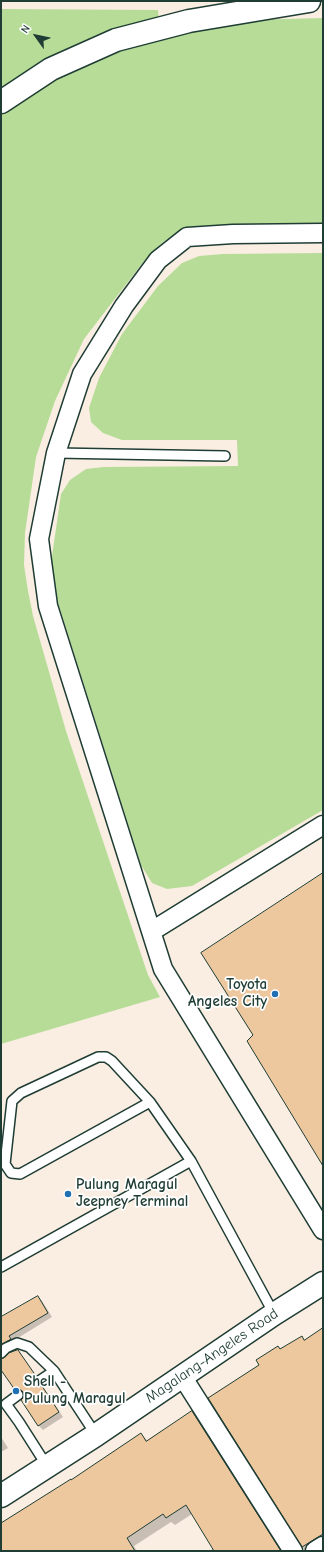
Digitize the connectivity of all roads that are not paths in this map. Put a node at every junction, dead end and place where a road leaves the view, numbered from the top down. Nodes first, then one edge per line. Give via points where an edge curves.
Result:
1 (309, 1) edge
2 (1, 102) edge
3 (323, 233) edge
4 (56, 453) junction
5 (226, 456) dead end
6 (323, 825) edge
7 (152, 931) junction
8 (150, 1102) junction
9 (191, 1161) junction
10 (323, 1230) edge
11 (1, 1267) edge
12 (323, 1283) edge
13 (274, 1314) junction
14 (1, 1353) edge
15 (54, 1371) junction
16 (182, 1376) junction
17 (39, 1381) dead end
18 (1, 1394) edge
19 (18, 1395) dead end
20 (6, 1404) junction
21 (96, 1435) junction
22 (47, 1466) junction
23 (1, 1496) edge
24 (323, 1546) edge
25 (293, 1551) edge
26 (316, 1551) edge

1 - 2 main road via 189,21 116,40 51,69
3 - 4 street via 187,237 158,260 124,306 82,374
4 - 5 lane
4 - 7 street via 39,539 48,606
6 - 7 street
7 - 10 street via 163,969
8 - 8 lane via 112,1062 106,1057 98,1057 21,1093 12,1101 5,1164 11,1173 20,1174
8 - 9 lane
9 - 11 lane
9 - 13 lane
12 - 13 main road, Magalang-Angeles Road
13 - 16 main road, Magalang-Angeles Road
14 - 15 lane via 17,1343 29,1347
15 - 17 lane
15 - 21 lane
16 - 21 main road, Magalang-Angeles Road
16 - 25 street
18 - 20 lane
19 - 20 lane
20 - 22 lane
21 - 22 main road, Magalang-Angeles Road
22 - 23 main road, Magalang-Angeles Road
24 - 26 street

